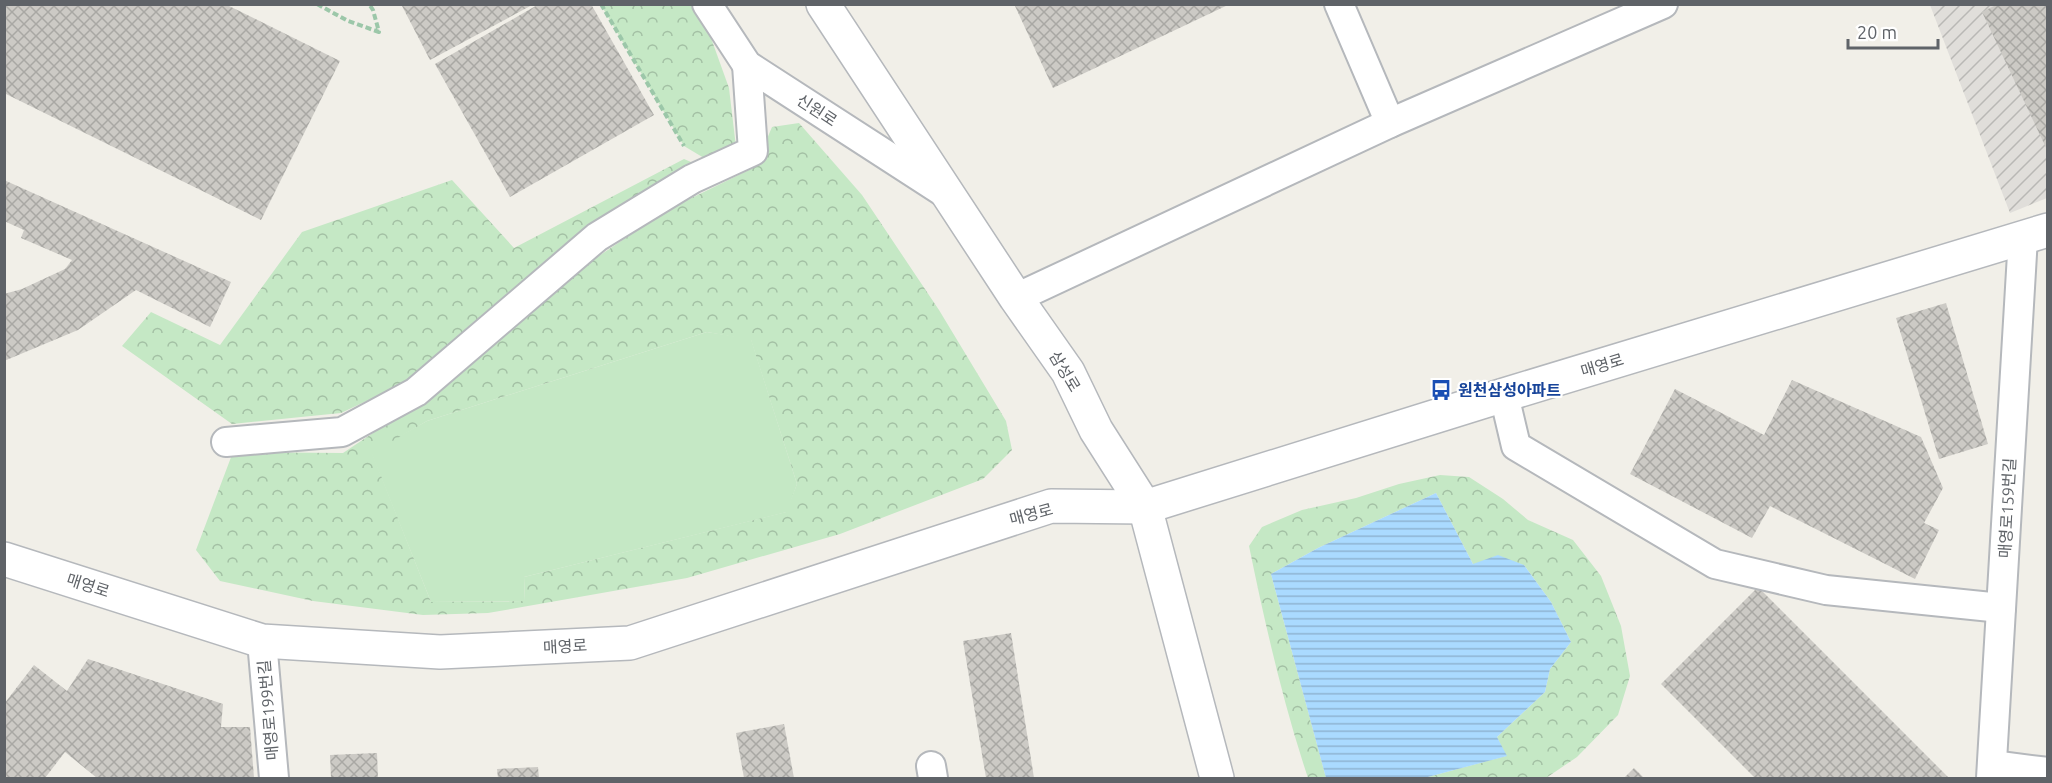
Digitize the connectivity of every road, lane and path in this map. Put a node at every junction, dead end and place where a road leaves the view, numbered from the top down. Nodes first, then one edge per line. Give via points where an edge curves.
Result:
1 (317, 4) edge
2 (369, 4) edge
3 (601, 4) edge
4 (707, 4) edge
5 (823, 4) edge
6 (1339, 4) edge
7 (1663, 4) edge
8 (747, 65) junction
9 (1390, 123) junction
10 (684, 146) dead end
11 (947, 194) junction
12 (2035, 233) edge
13 (1016, 298) junction
14 (1504, 395) junction
15 (226, 442) dead end
16 (1145, 507) junction
17 (4, 559) edge
18 (2001, 608) junction
19 (262, 641) junction
20 (1991, 772) edge
21 (2048, 772) edge
22 (274, 778) edge
23 (1217, 778) edge

1 - 2 path via 379,32
3 - 10 path
4 - 8 street, 신원로
5 - 11 street, 삼성로
6 - 9 street
7 - 9 street
8 - 11 street, 신원로
8 - 15 street via 753,151 692,179 597,237 416,392 342,432
9 - 13 street
11 - 13 street, 삼성로
12 - 14 street, 매영로
12 - 18 street, 매영로159번길
13 - 16 street, 삼성로 via 1068,372 1096,430
14 - 16 street, 매영로
14 - 18 street via 1516,446 1714,564 1826,590
16 - 19 street, 매영로 via 1051,506 630,644 440,652
16 - 23 street, 삼성로
17 - 19 street, 매영로
18 - 20 street, 매영로159번길
19 - 22 street, 매영로199번길
20 - 21 street

